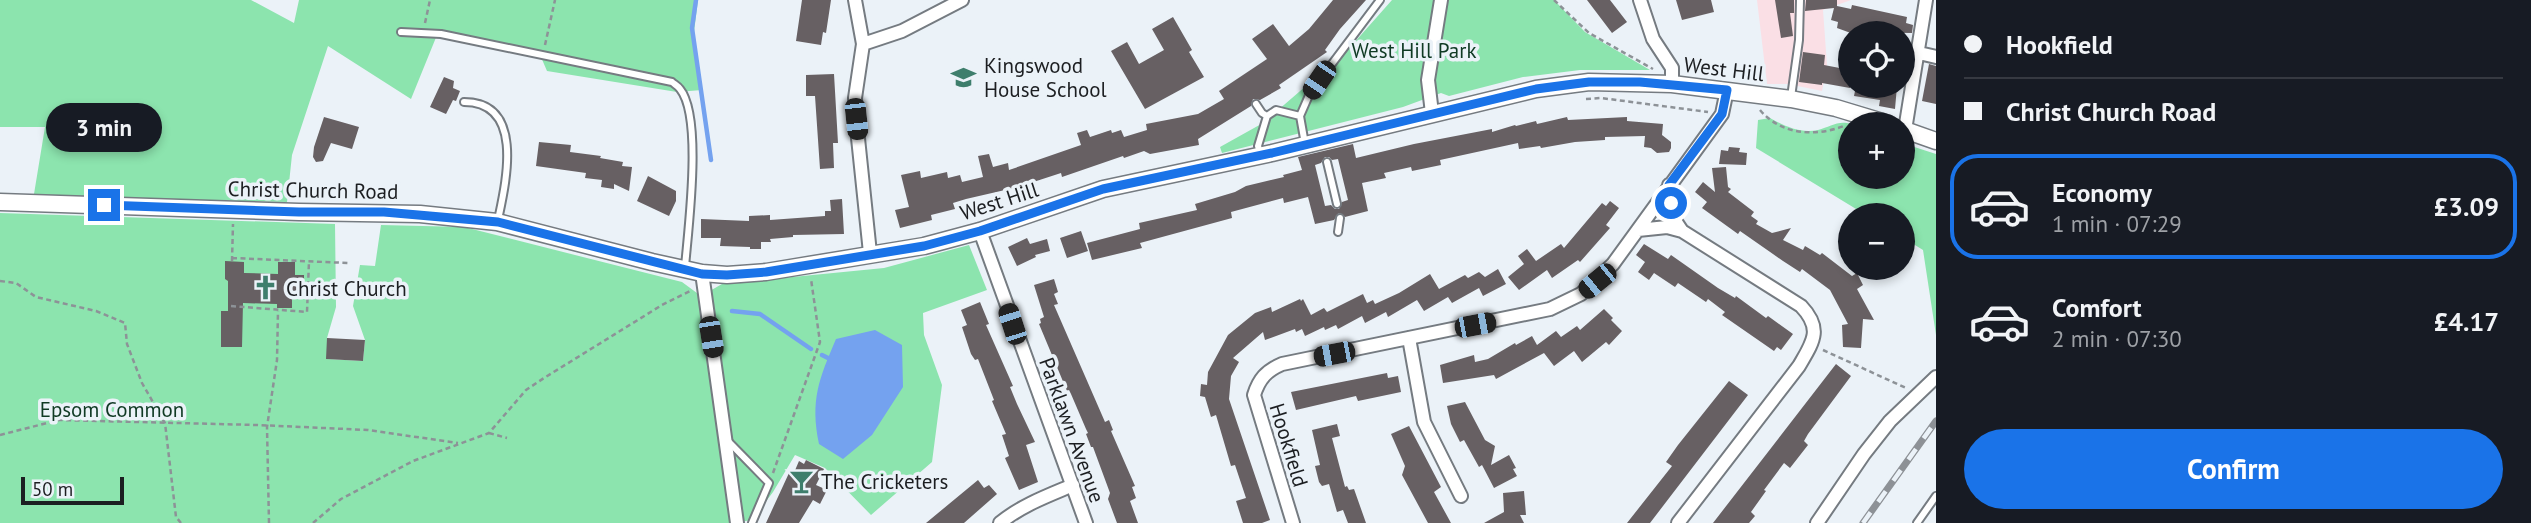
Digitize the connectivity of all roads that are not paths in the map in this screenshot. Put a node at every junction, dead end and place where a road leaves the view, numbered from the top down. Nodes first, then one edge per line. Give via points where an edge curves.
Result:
1 (855, 0) edge
2 (962, 0) edge
3 (1380, 0) edge
4 (1441, 0) edge
5 (1640, 0) edge
6 (1800, 0) edge
7 (1926, 0) edge
8 (401, 32) dead end
9 (863, 44) junction
10 (1919, 53) junction
11 (1936, 57) edge
12 (1672, 84) junction
13 (1727, 90) junction
14 (1791, 99) junction
15 (464, 102) dead end
16 (1256, 104) dead end
17 (1849, 112) edge
18 (1907, 112) edge
19 (1432, 113) junction
20 (1267, 116) junction
21 (1300, 116) junction
22 (1915, 133) edge
23 (1936, 141) edge
24 (1317, 144) junction
25 (1261, 155) junction
26 (1327, 162) dead end
27 (1669, 185) junction
28 (0, 202) edge
29 (1337, 204) dead end
30 (1340, 218) dead end
31 (498, 222) junction
32 (1638, 230) junction
33 (980, 231) junction
34 (1682, 231) junction
35 (1338, 232) dead end
36 (870, 253) junction
37 (685, 270) junction
38 (703, 279) junction
39 (1409, 338) junction
40 (1936, 377) edge
41 (726, 440) junction
42 (1073, 485) junction
43 (1461, 496) dead end
44 (1936, 496) edge
45 (736, 523) edge
46 (752, 523) edge
47 (1000, 523) edge
48 (1086, 523) edge
49 (1293, 523) edge
50 (1678, 523) edge
51 (1816, 523) edge
52 (1917, 523) edge

1 - 9 street
2 - 9 street via 902,31
3 - 21 lane via 1328,66
4 - 19 street via 1428,80
5 - 12 street via 1653,39 1672,68
6 - 14 lane
7 - 10 street
8 - 37 lane via 442,34 672,82 681,89 691,132 693,177
9 - 36 street via 855,98
10 - 11 street
10 - 18 street
12 - 13 main road, West Hill
12 - 19 main road, West Hill via 1589,82 1510,94
13 - 14 main road, West Hill
13 - 27 street, Hookfield via 1722,114
14 - 17 main road, West Hill
15 - 31 lane via 490,109 505,129 505,188
16 - 20 lane
19 - 24 main road, West Hill
20 - 21 lane via 1276,110
20 - 25 lane via 1258,146
21 - 24 lane
22 - 23 main road
24 - 25 main road, West Hill
25 - 33 main road, West Hill via 1103,189
26 - 29 lane
27 - 32 street, Hookfield
27 - 34 street via 1674,219
28 - 31 main road, Christ Church Road via 396,212
30 - 35 lane
31 - 37 main road, Christ Church Road
32 - 34 street via 1667,227
32 - 39 street, Hookfield via 1597,281 1566,303
33 - 36 main road, West Hill via 924,246
33 - 42 street, Parklawn Avenue
34 - 50 street via 1801,306 1814,326 1811,345 1798,366
36 - 38 main road, West Hill
37 - 38 main road, Christ Church Road
38 - 41 street
39 - 43 street via 1424,422
39 - 49 street, Hookfield via 1282,364 1268,370 1258,383 1254,395 1260,421
40 - 51 street via 1891,421
41 - 45 street
41 - 46 lane via 768,483
42 - 47 street
42 - 48 street, Parklawn Avenue
44 - 52 lane

